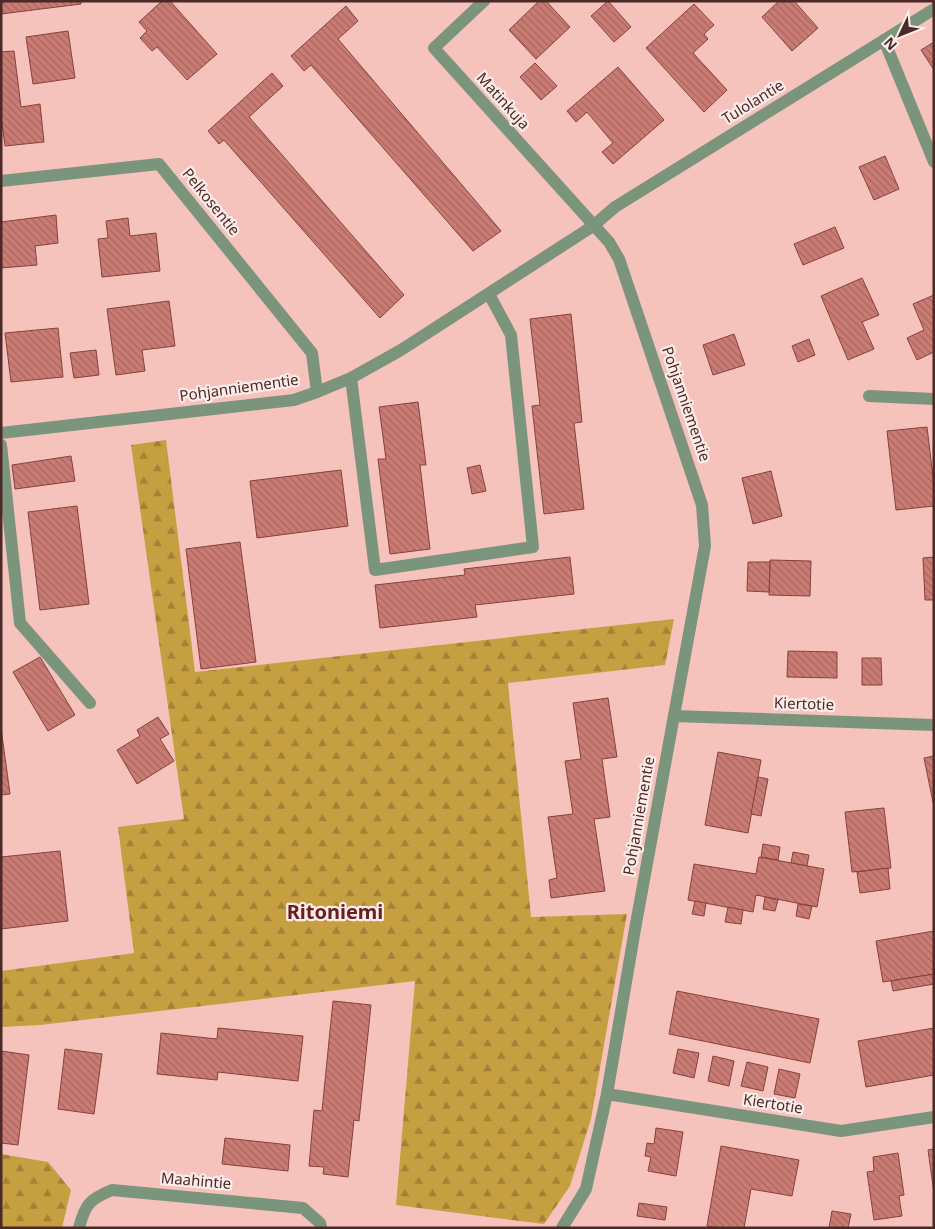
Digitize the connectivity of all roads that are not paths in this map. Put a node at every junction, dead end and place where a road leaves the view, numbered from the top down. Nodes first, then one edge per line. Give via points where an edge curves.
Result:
1 (484, 1) edge
2 (934, 9) edge
3 (884, 40) junction
4 (934, 162) edge
5 (1, 181) edge
6 (593, 226) junction
7 (489, 294) junction
8 (351, 378) junction
9 (317, 392) junction
10 (869, 396) dead end
11 (934, 399) edge
12 (1, 433) edge
13 (1, 445) edge
14 (90, 703) dead end
15 (674, 716) junction
16 (934, 725) edge
17 (607, 1094) junction
18 (934, 1117) edge
19 (80, 1228) edge
20 (321, 1228) edge
21 (562, 1228) edge

1 - 6 street, Matinkuja via 434,48
2 - 3 street, Tulolantie
3 - 4 street
3 - 6 street, Tulolantie via 615,207
5 - 9 street, Pelkosentie via 159,164 312,354
6 - 7 street, Pohjanniementie
6 - 15 street, Pohjanniementie via 609,242 618,259 702,505 705,546
7 - 8 street, Pohjanniementie
7 - 8 street via 511,335 533,547 375,570
8 - 9 street, Pohjanniementie
9 - 12 street, Pohjanniementie via 294,400
10 - 11 street
13 - 14 street via 20,622
15 - 16 street, Kiertotie
15 - 17 street, Pohjanniementie
17 - 18 street, Kiertotie via 841,1132
17 - 21 street, Pohjanniementie via 586,1189
19 - 20 street, Maahintie via 83,1211 96,1196 112,1190 303,1208 320,1223

